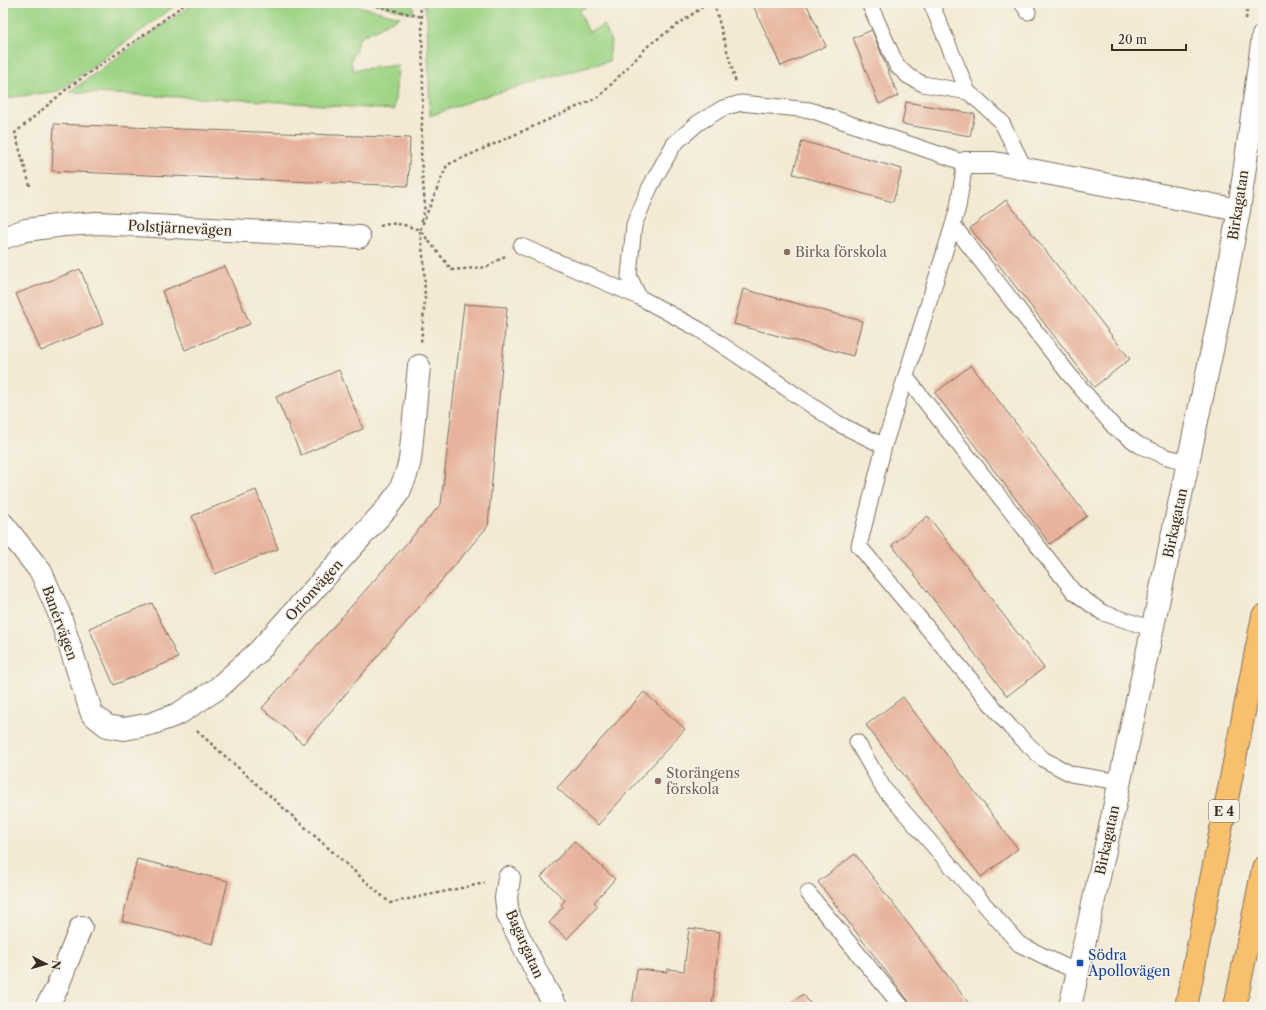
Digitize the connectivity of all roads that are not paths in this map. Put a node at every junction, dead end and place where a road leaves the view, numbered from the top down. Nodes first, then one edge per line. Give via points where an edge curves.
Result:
1 (869, 3) edge
2 (931, 3) edge
3 (1263, 36) edge
4 (968, 92) junction
5 (965, 162) junction
6 (1025, 169) junction
7 (1239, 210) junction
8 (953, 226) junction
9 (359, 237) road end
10 (3, 238) edge
11 (521, 246) road end
12 (640, 297) junction
13 (419, 366) road end
14 (906, 378) junction
15 (884, 446) junction
16 (1188, 462) junction
17 (3, 524) edge
18 (1263, 616) edge
19 (1153, 630) junction
20 (107, 726) joint
21 (857, 742) dead end
22 (1120, 782) junction
23 (1263, 868) edge
24 (509, 878) road end
25 (808, 893) dead end
26 (81, 927) dead end
27 (1078, 972) junction
28 (46, 1007) edge
29 (556, 1007) edge
30 (902, 1007) edge
31 (1070, 1007) edge
32 (1186, 1007) edge
33 (1235, 1007) edge

1 - 4 lane via 896,66 923,84
2 - 4 lane
3 - 7 street, Birkagatan
4 - 6 lane via 1001,121
5 - 6 street via 994,163
5 - 8 lane
5 - 12 lane via 810,110 741,103 723,108 698,123 674,144 650,187 634,226 629,276
6 - 7 street
7 - 16 street, Birkagatan
8 - 14 lane
8 - 16 lane via 1068,373 1114,427 1140,445 1167,457
9 - 10 street, Polstjärnevägen via 98,223 26,230
11 - 12 lane
12 - 15 lane via 700,330 839,424
13 - 20 street, Orionvägen via 410,460 399,492 387,508 258,652 217,689 178,714 151,724 124,729
14 - 15 lane
14 - 19 lane via 1074,592 1103,613
15 - 22 lane via 859,546 1011,728 1043,759 1071,774
16 - 19 street, Birkagatan
17 - 20 street, Banérvägen via 41,572 59,613 92,714
18 - 32 highway, E 4
19 - 22 street, Birkagatan
21 - 27 lane via 884,789 1019,944
22 - 27 street, Birkagatan
23 - 33 highway
24 - 29 street, Bagargatan via 506,898 508,914 538,977
25 - 30 lane
26 - 28 street via 56,990
27 - 31 street, Birkagatan

